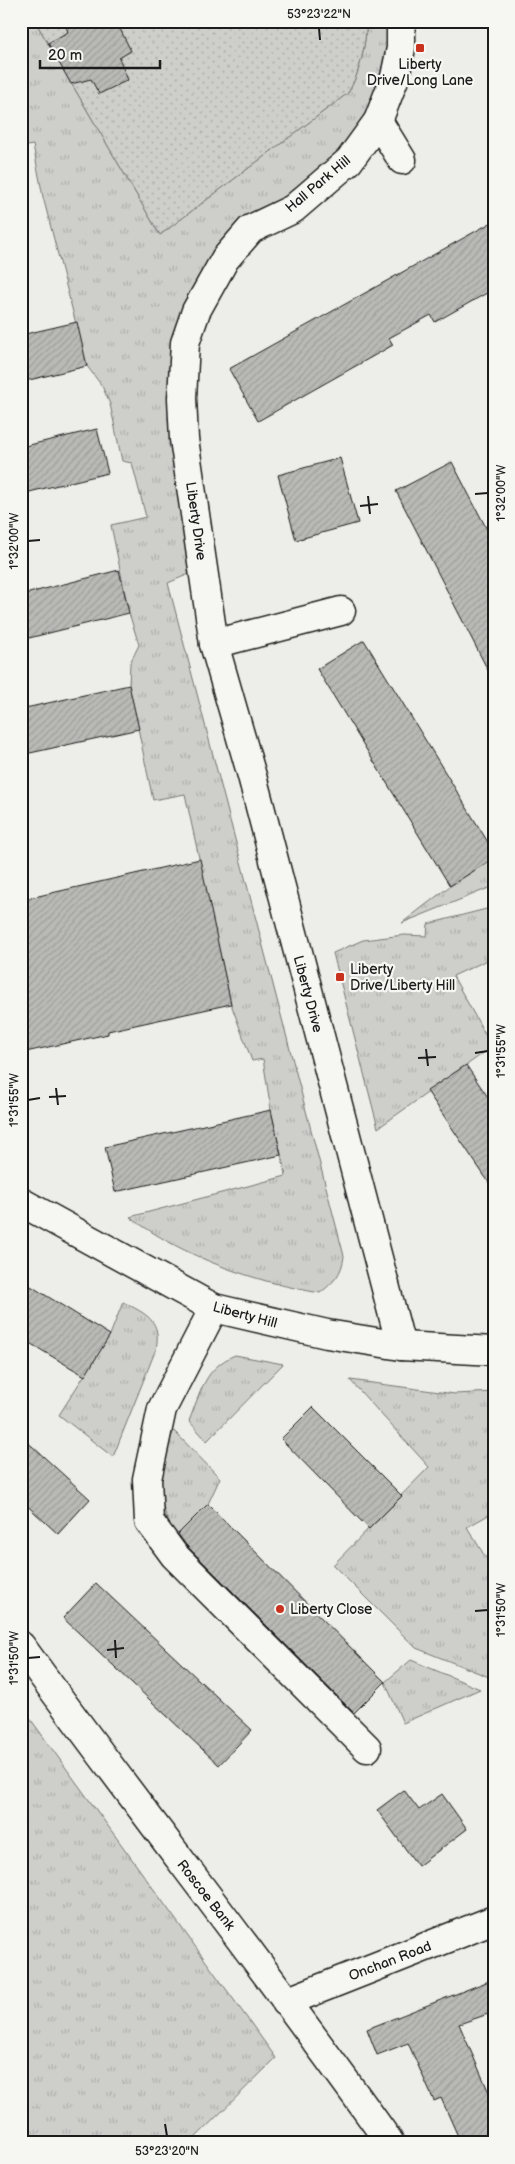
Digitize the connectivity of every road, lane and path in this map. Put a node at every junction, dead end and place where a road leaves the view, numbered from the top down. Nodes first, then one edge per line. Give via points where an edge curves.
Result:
1 (401, 21) edge
2 (378, 121) junction
3 (402, 160) dead end
4 (182, 398) joint
5 (341, 611) dead end
6 (214, 644) junction
7 (21, 1202) edge
8 (214, 1308) junction
9 (401, 1346) junction
10 (494, 1351) edge
11 (21, 1646) edge
12 (367, 1748) dead end
13 (494, 1920) edge
14 (286, 2002) junction
15 (390, 2143) edge

1 - 2 street, Hall Park Hill via 401,48 395,77
2 - 3 street
2 - 4 street, Hall Park Hill via 349,161 292,209 251,229 225,259 196,311 185,344
4 - 6 street, Liberty Drive via 184,439
5 - 6 street
6 - 9 street, Liberty Drive via 252,776
7 - 8 street, Liberty Hill
8 - 9 street, Liberty Hill via 327,1334
8 - 12 street via 162,1409 148,1479 149,1521 174,1555
9 - 10 street, Liberty Hill
11 - 14 street, Roscoe Bank
13 - 14 street, Onchan Road
14 - 15 street, Roscoe Bank via 318,2041

